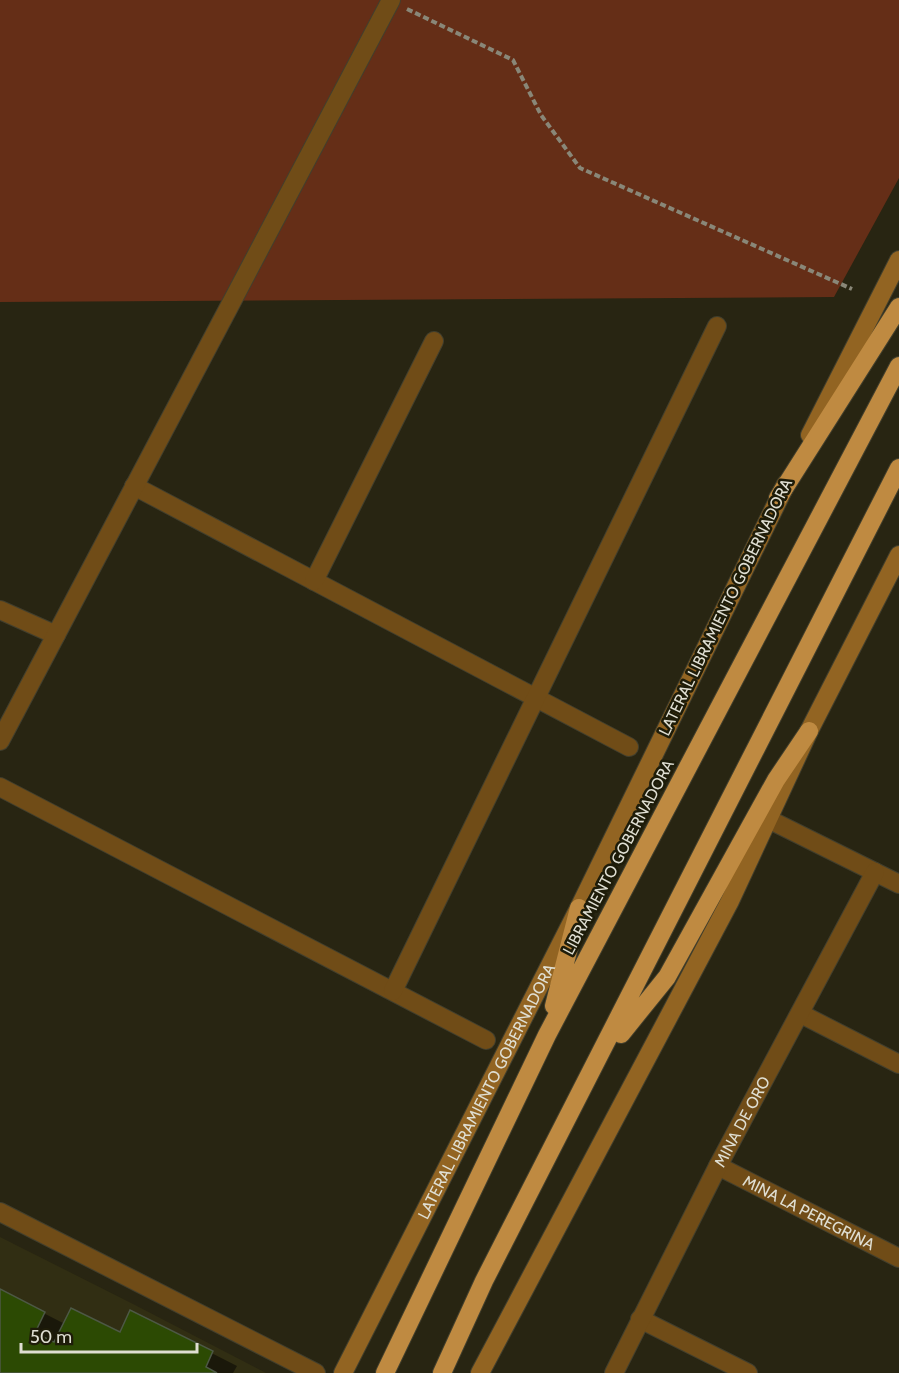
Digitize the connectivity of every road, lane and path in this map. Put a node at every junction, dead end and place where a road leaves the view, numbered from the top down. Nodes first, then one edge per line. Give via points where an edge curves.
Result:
1 (390, 0) edge
2 (899, 260) edge
3 (852, 289) dead end
4 (899, 307) edge
5 (717, 326) dead end
6 (434, 341) dead end
7 (899, 366) edge
8 (899, 468) edge
9 (134, 486) junction
10 (778, 498) junction
11 (899, 555) edge
12 (314, 581) junction
13 (0, 610) edge
14 (56, 635) junction
15 (536, 698) junction
16 (809, 732) junction
17 (0, 741) edge
18 (628, 747) dead end
19 (0, 787) edge
20 (768, 819) junction
21 (875, 872) junction
22 (899, 884) edge
23 (579, 908) junction
24 (393, 992) junction
25 (801, 1014) junction
26 (547, 1035) junction
27 (486, 1040) dead end
28 (599, 1061) junction
29 (899, 1064) edge
30 (718, 1166) junction
31 (0, 1212) edge
32 (899, 1258) edge
33 (640, 1319) junction
34 (316, 1373) edge
35 (343, 1373) edge
36 (385, 1373) edge
37 (441, 1373) edge
38 (480, 1373) edge
39 (614, 1373) edge
40 (748, 1373) edge

1 - 3 path via 513,60 541,115 580,168
1 - 9 street
2 - 10 street, LATERAL LIBRAMIENTO GOBERNADORA
4 - 10 highway
5 - 15 street
6 - 12 street
7 - 26 highway, LIBRAMIENTO GOBERNADORA
8 - 28 highway
9 - 12 street
9 - 14 street
10 - 23 street, LATERAL LIBRAMIENTO GOBERNADORA
11 - 16 street
12 - 15 street
13 - 14 street
14 - 17 street
15 - 18 street
15 - 24 street
16 - 20 street
16 - 28 highway via 776,780 667,977
19 - 24 street
20 - 21 street
20 - 38 street via 729,901
21 - 22 street
21 - 25 street, MINA DE ORO
23 - 26 highway
23 - 35 street, LATERAL LIBRAMIENTO GOBERNADORA
24 - 27 street
25 - 29 street
25 - 30 street, MINA DE ORO
26 - 36 highway, LIBRAMIENTO GOBERNADORA
28 - 37 highway via 484,1281
30 - 32 street, MINA LA PEREGRINA
30 - 33 street, MINA DE ORO
31 - 34 street
33 - 39 street, MINA DE ORO
33 - 40 street

